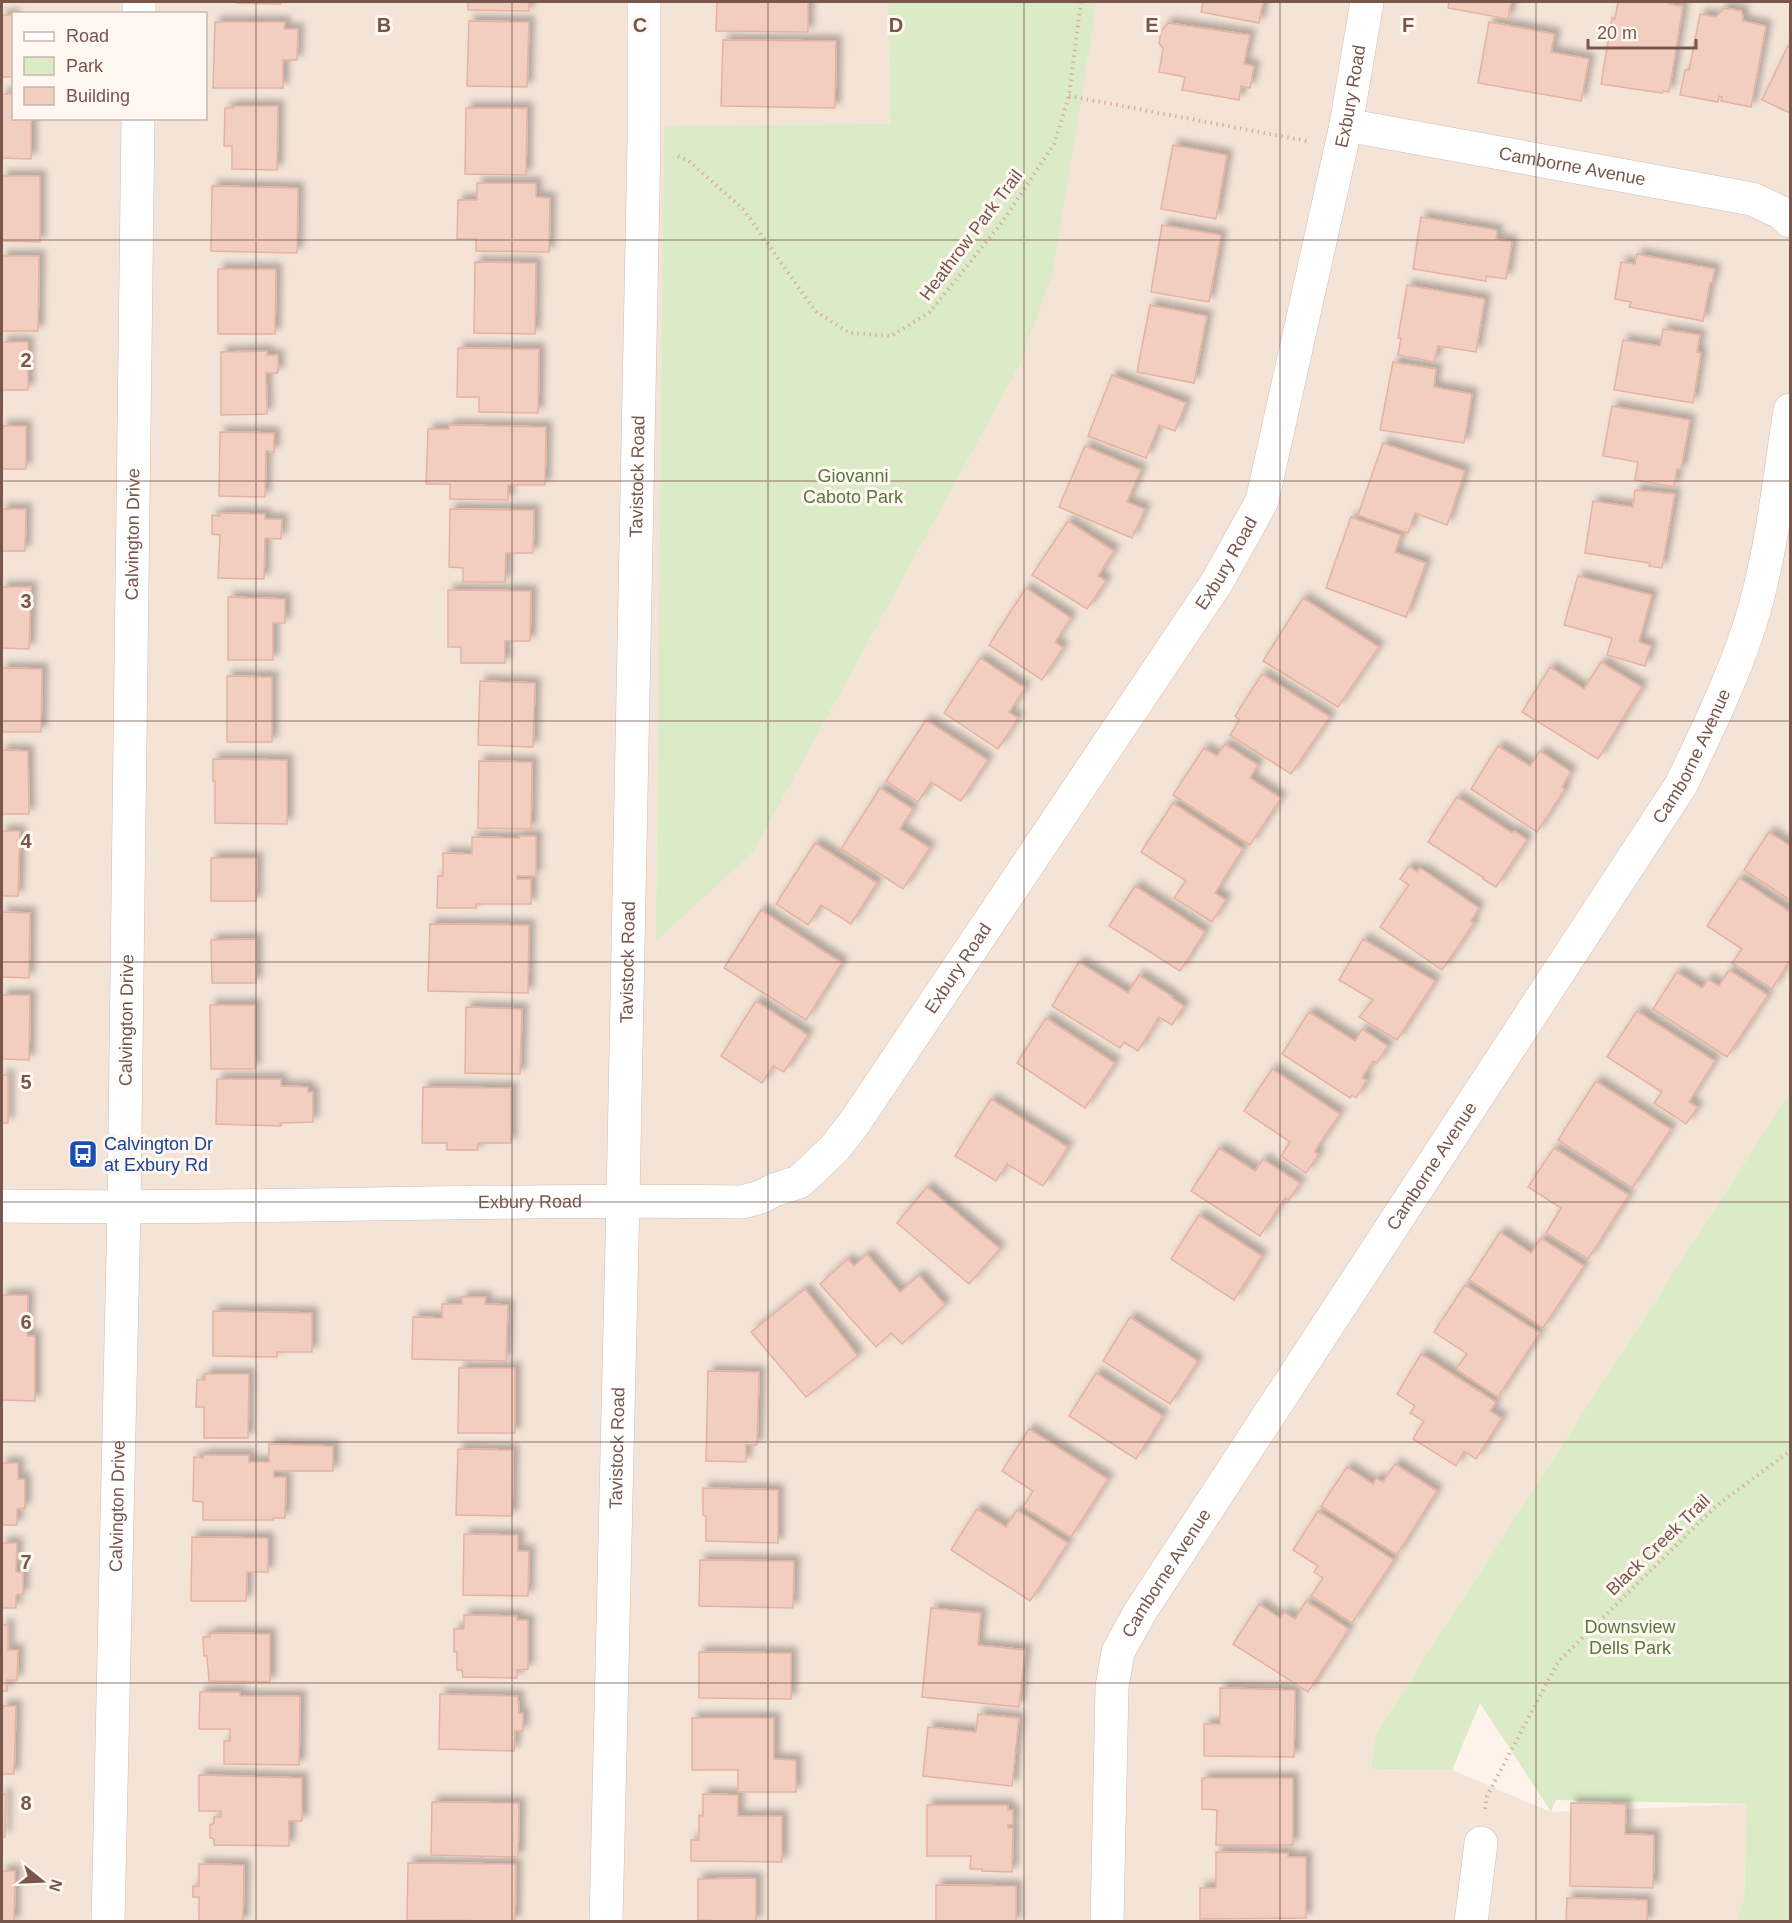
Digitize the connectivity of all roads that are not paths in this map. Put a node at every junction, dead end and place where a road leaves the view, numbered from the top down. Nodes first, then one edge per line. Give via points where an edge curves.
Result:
1 (644, 2) edge
2 (1366, 2) edge
3 (138, 120) edge
4 (1346, 125) junction
5 (1791, 221) edge
6 (1791, 410) edge
7 (623, 1200) junction
8 (2, 1206) edge
9 (124, 1208) junction
10 (1481, 1843) dead end
11 (108, 1922) edge
12 (606, 1922) edge
13 (1107, 1922) edge
14 (1471, 1922) edge

1 - 7 street, Tavistock Road
2 - 4 street, Exbury Road
3 - 9 street, Calvington Drive
4 - 5 street, Camborne Avenue via 1752,199
4 - 7 street, Exbury Road via 1262,501 1217,582 881,1083 834,1149 800,1182 742,1202
6 - 13 street, Camborne Avenue via 1769,548 1751,620 1725,693 1681,785 1146,1602 1118,1652 1112,1687
7 - 9 street, Exbury Road
7 - 12 street, Tavistock Road
8 - 9 street, Exbury Road
9 - 11 street, Calvington Drive
10 - 14 street

